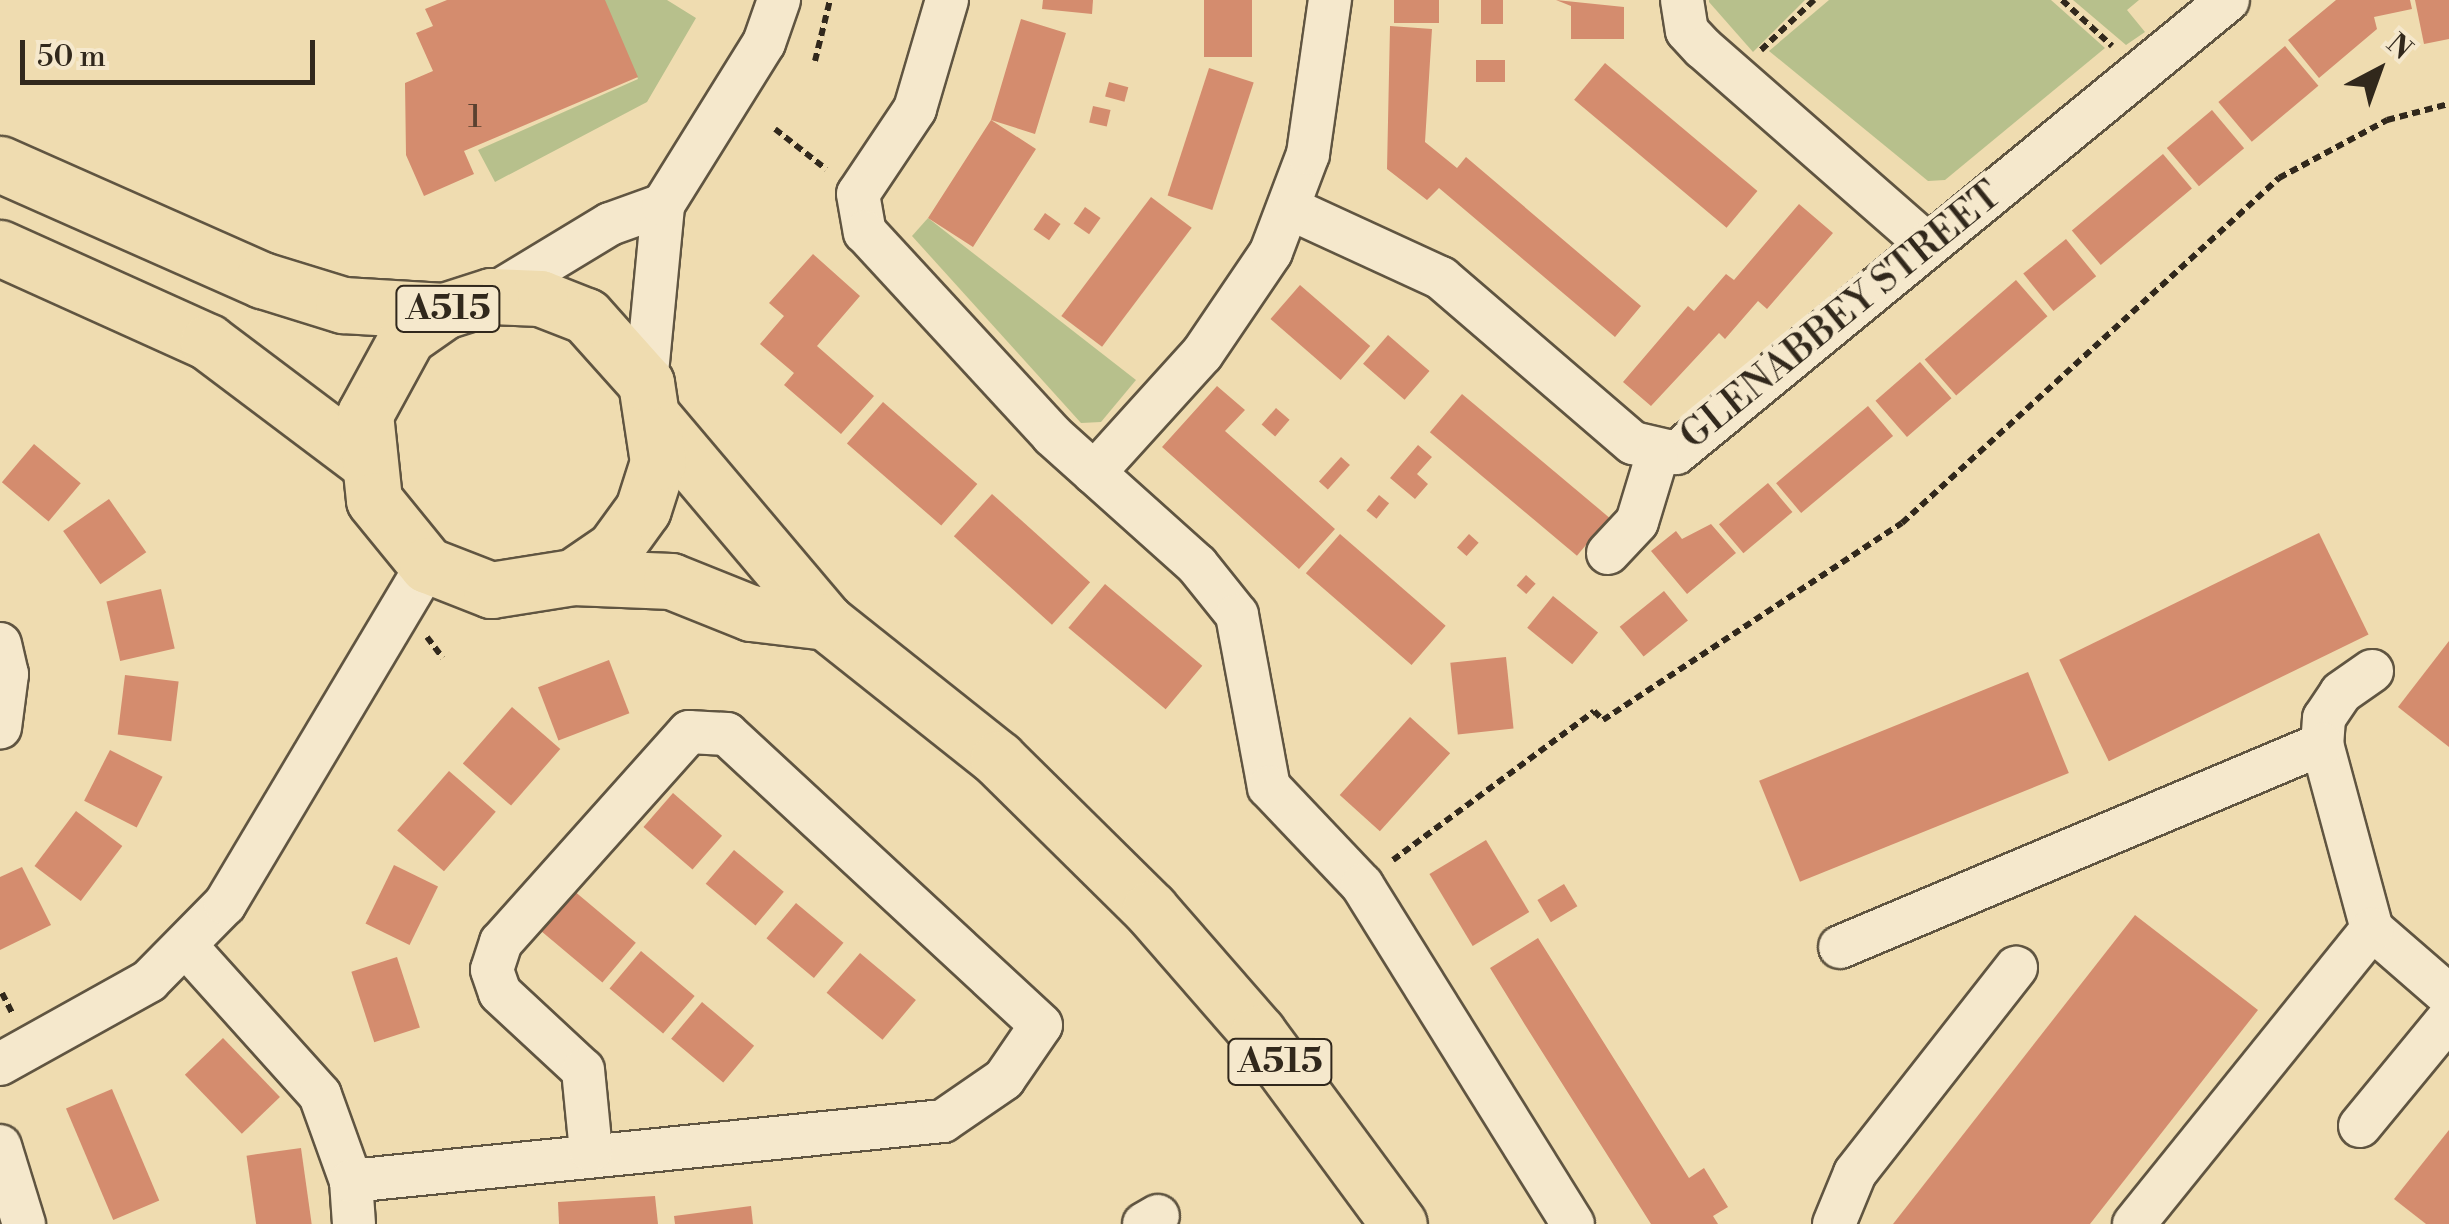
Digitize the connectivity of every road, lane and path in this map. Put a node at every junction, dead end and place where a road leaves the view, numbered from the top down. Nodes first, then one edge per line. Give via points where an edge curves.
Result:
1 (779, 0) edge
2 (830, 0) edge
3 (838, 0) edge
4 (947, 0) edge
5 (1330, 0) edge
6 (1682, 0) edge
7 (1814, 0) edge
8 (2062, 0) edge
9 (2228, 0) edge
10 (826, 18) junction
11 (815, 60) dead end
12 (2136, 75) junction
13 (1736, 76) junction
14 (2449, 104) edge
15 (776, 129) dead end
16 (0, 164) edge
17 (858, 194) junction
18 (663, 205) junction
19 (1291, 209) junction
20 (1928, 245) junction
21 (0, 248) edge
22 (467, 303) junction
23 (651, 402) junction
24 (1657, 456) junction
25 (363, 459) junction
26 (1094, 474) junction
27 (1608, 553) dead end
28 (427, 565) junction
29 (573, 577) junction
30 (826, 622) junction
31 (0, 644) edge
32 (2372, 671) dead end
33 (0, 728) edge
34 (2322, 744) junction
35 (1362, 885) junction
36 (2372, 929) junction
37 (186, 946) junction
38 (1840, 947) dead end
39 (2016, 968) dead end
40 (2449, 996) edge
41 (2449, 1018) edge
42 (0, 1064) edge
43 (2360, 1126) dead end
44 (0, 1146) edge
45 (590, 1151) junction
46 (351, 1181) junction
47 (24, 1224) edge
48 (354, 1224) edge
49 (1399, 1224) edge
50 (1573, 1224) edge
51 (1834, 1224) edge
52 (2134, 1224) edge

1 - 18 street via 764,43
2 - 10 path
3 - 10 path
4 - 17 street via 915,109
5 - 19 street via 1324,81
6 - 13 street via 1687,31
7 - 13 path
8 - 12 path
9 - 12 street, GLENABBEY STREET
10 - 11 path
12 - 20 street, GLENABBEY STREET
13 - 20 street
14 - 35 path via 2387,120 2279,178 1902,523 1604,720 1594,711
15 - 17 path
16 - 22 highway, A515 via 262,280 343,305
17 - 26 street via 865,232
18 - 22 street via 610,224
18 - 23 street
19 - 24 street, GLENABBEY STREET via 1441,278
19 - 26 street via 1243,300
20 - 24 street, GLENABBEY STREET via 1692,444
21 - 25 highway via 208,342
22 - 23 highway, A515 via 540,298 586,316
22 - 25 highway, A515 via 380,372
23 - 29 highway, A515 via 643,509 614,549
23 - 30 highway, A515
24 - 27 street via 1636,522
25 - 28 highway, A515 via 381,512
26 - 35 street via 1237,615 1268,787
28 - 29 highway, A515 via 490,590
28 - 37 street via 225,904
29 - 30 highway, A515 via 670,581 751,613
30 - 49 highway, A515 via 998,759 1150,909 1258,1033
31 - 33 street via 7,674
32 - 34 street via 2332,706
34 - 36 street
34 - 38 street
35 - 50 street
36 - 40 street
36 - 52 street
37 - 42 street via 149,981
37 - 46 street via 297,1060 338,1128
39 - 51 street via 1855,1173
41 - 43 street
44 - 47 street
45 - 45 street via 583,1070 500,993 492,970 501,942 689,732 727,734 1041,1024 1004,1079 944,1121
45 - 46 street
46 - 48 street

